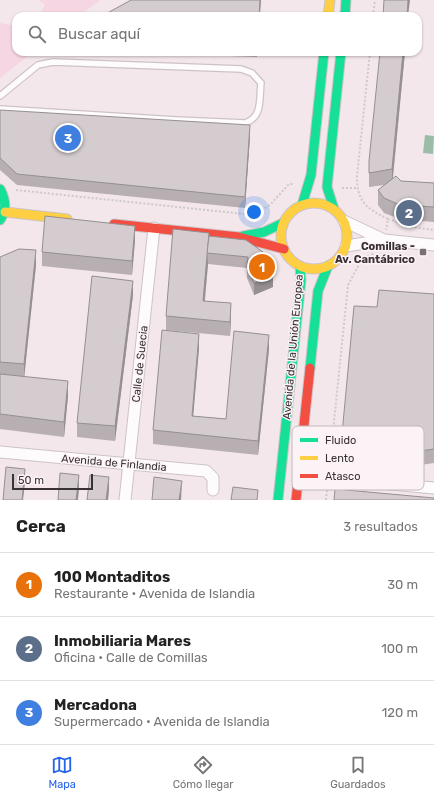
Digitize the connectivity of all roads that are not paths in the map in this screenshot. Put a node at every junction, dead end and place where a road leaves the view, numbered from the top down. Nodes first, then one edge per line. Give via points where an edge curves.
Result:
1 (330, 0) edge
2 (346, 0) edge
3 (328, 12) edge
4 (345, 12) edge
5 (324, 56) edge
6 (341, 56) edge
7 (0, 96) edge
8 (0, 109) edge
9 (0, 189) edge
10 (302, 204) junction
11 (334, 209) junction
12 (2, 216) edge
13 (76, 220) edge
14 (344, 221) junction
15 (107, 223) edge
16 (283, 224) junction
17 (154, 228) junction
18 (239, 237) junction
19 (384, 240) junction
20 (434, 244) edge
21 (346, 246) junction
22 (284, 250) junction
23 (300, 266) junction
24 (328, 266) junction
25 (304, 426) edge
26 (0, 452) edge
27 (129, 465) junction
28 (424, 487) edge
29 (434, 488) edge
30 (213, 490) dead end
31 (297, 490) edge
32 (125, 500) edge
33 (278, 500) edge
34 (296, 500) edge

1 - 3 main road
2 - 4 main road
5 - 10 main road via 311,176
6 - 11 main road via 328,187
7 - 8 lane via 38,65 53,62 241,69 252,73 261,83 258,110 253,120 245,123
9 - 12 main road via 5,199
10 - 11 main road via 313,202
10 - 16 main road via 291,212
11 - 14 main road
12 - 13 main road
14 - 19 street
14 - 21 main road via 347,233
15 - 17 main road
16 - 18 main road via 264,232
16 - 22 main road via 281,241
17 - 18 main road
17 - 27 street, Calle de Suecia
18 - 22 main road
19 - 20 street
19 - 21 street
21 - 24 main road via 339,257
22 - 23 main road via 290,259
23 - 24 main road via 314,269
23 - 33 main road, Avenida de la Unión Europea via 301,280
24 - 25 main road, Avenida de la Unión Europea via 318,291
26 - 27 street, Avenida de Finlandia
27 - 30 street, Avenida de Finlandia via 206,472 213,478
27 - 32 street, Calle de Suecia
28 - 29 street
31 - 34 main road, Avenida de la Unión Europea

